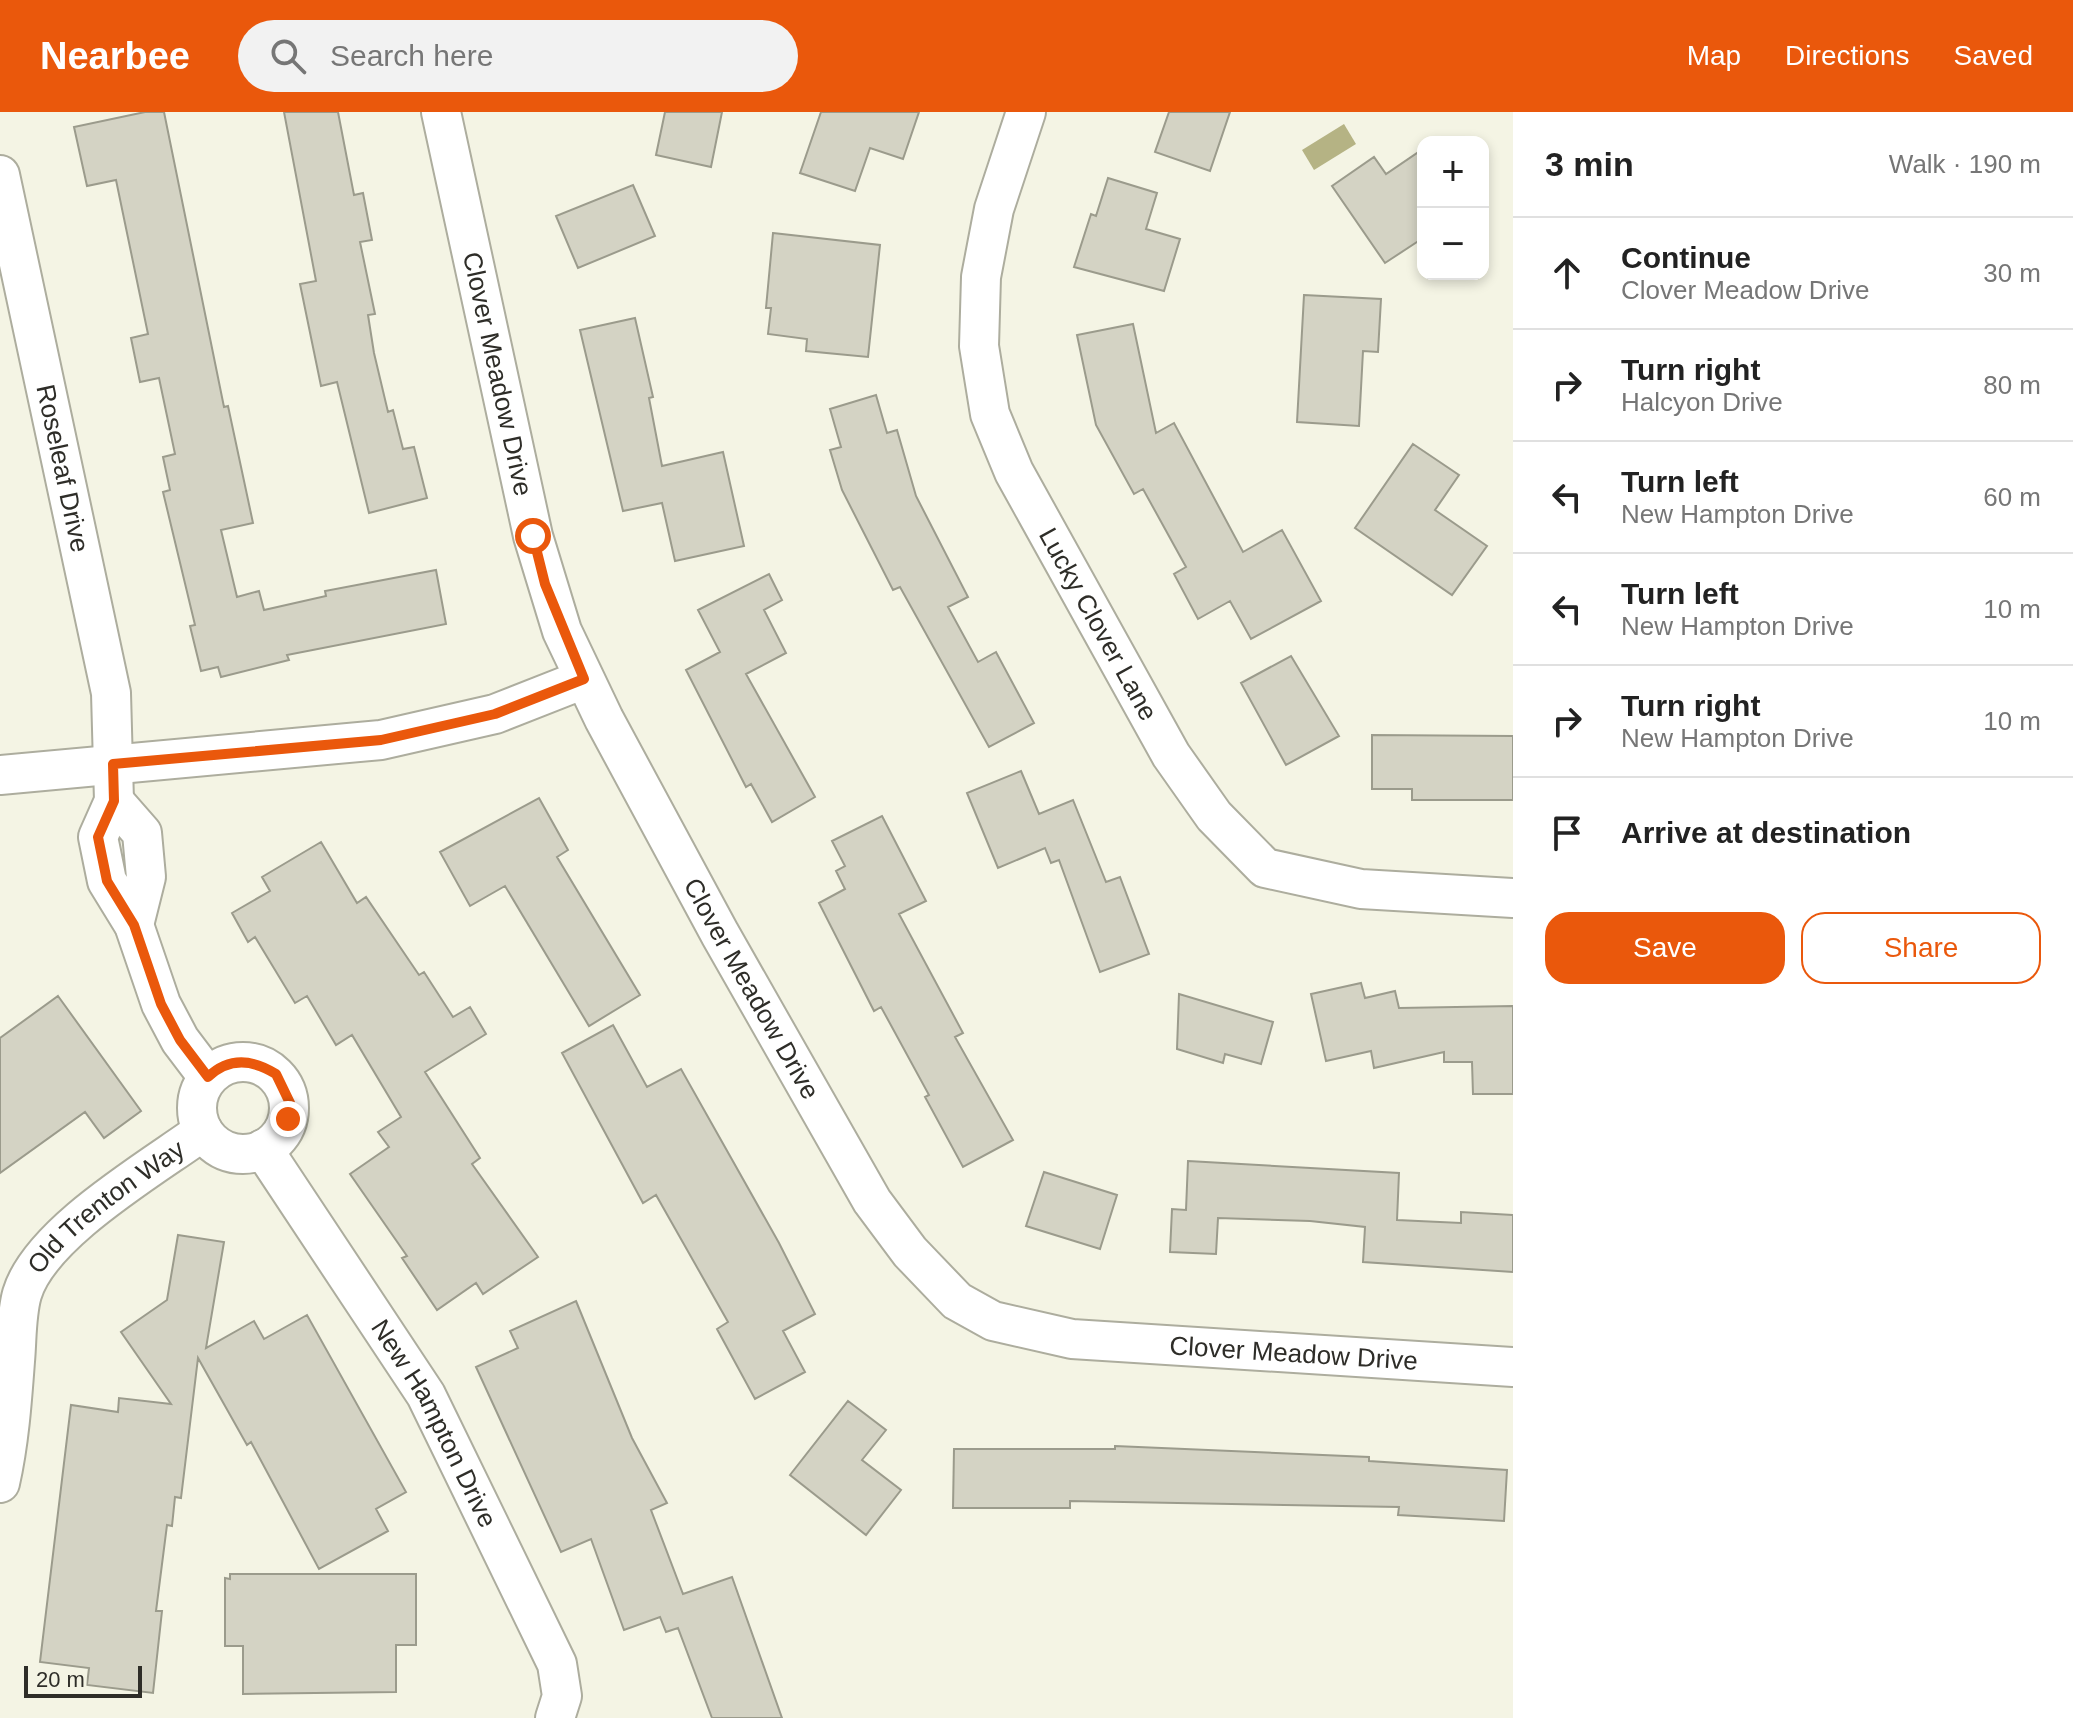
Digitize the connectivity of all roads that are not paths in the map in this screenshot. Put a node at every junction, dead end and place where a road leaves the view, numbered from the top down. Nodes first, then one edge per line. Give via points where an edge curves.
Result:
1 (441, 112) edge
2 (1026, 112) edge
3 (0, 175) edge
4 (584, 679) junction
5 (0, 775) edge
6 (114, 782) junction
7 (1513, 898) edge
8 (208, 1077) junction
9 (203, 1131) junction
10 (263, 1149) junction
11 (1513, 1367) edge
12 (0, 1483) edge
13 (555, 1718) edge

1 - 4 street, Clover Meadow Drive via 536,548 562,631
2 - 7 street, Lucky Clover Lane via 994,209 981,277 979,346 990,414 1029,500 1171,755 1214,816 1265,868 1361,889
3 - 6 street, Roseleaf Drive via 111,693
4 - 6 street via 495,714 381,740
4 - 11 street, Clover Meadow Drive via 720,934 872,1201 910,1252 957,1301 993,1321 1110,1344
5 - 6 street
6 - 8 street via 98,837 107,881 134,925 161,1004
8 - 9 street via 196,1108
8 - 10 street via 230,1063 246,1062 276,1074 287,1095 288,1119 282,1134
9 - 10 street via 229,1151
9 - 12 street, Old Trenton Way via 77,1222 27,1280
10 - 13 street, New Hampton Drive via 405,1358 447,1433 557,1664 562,1696

